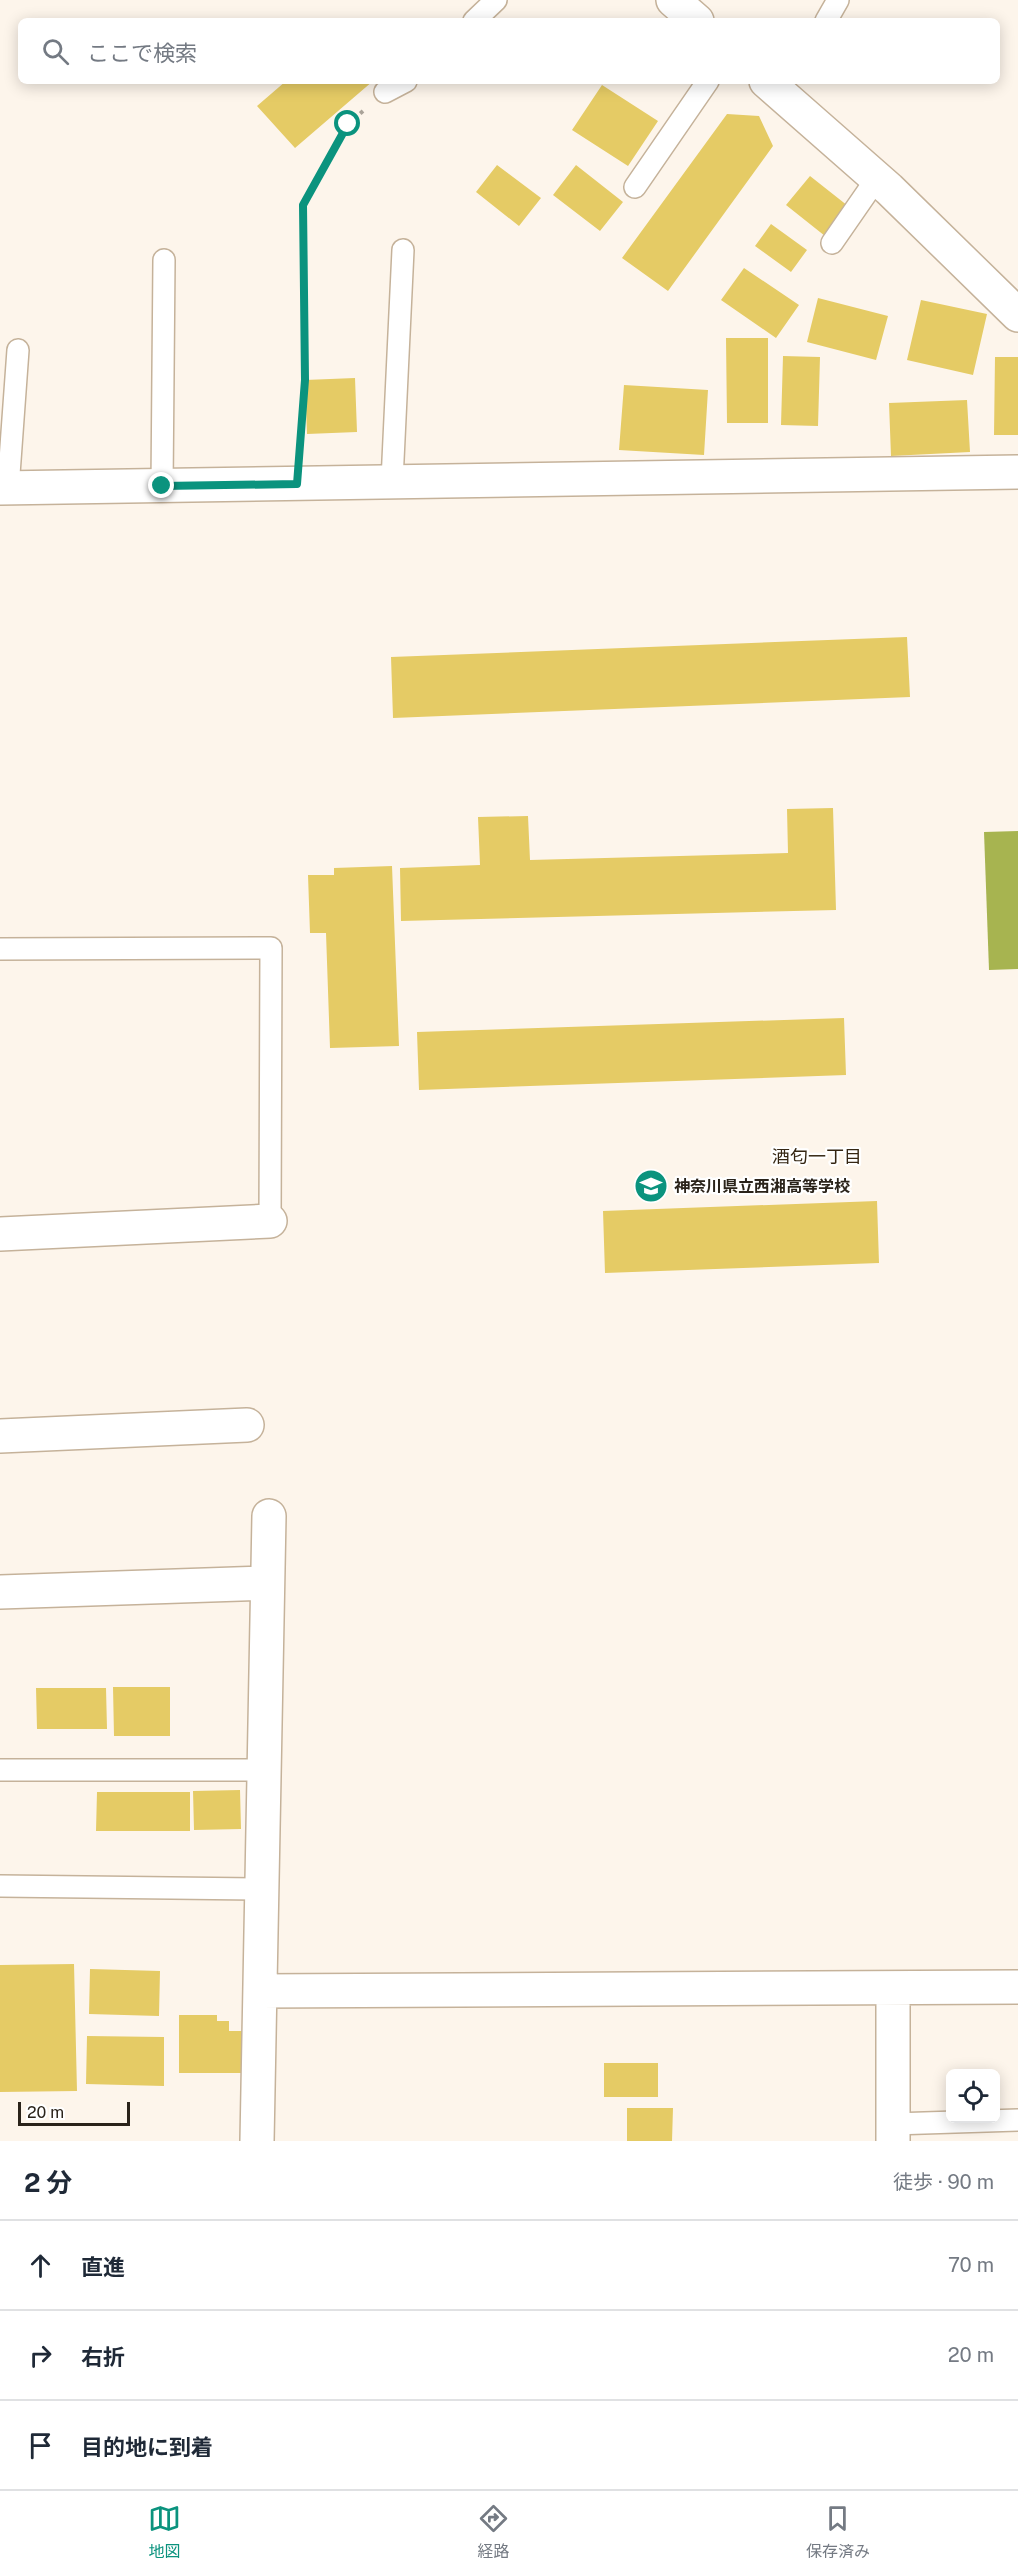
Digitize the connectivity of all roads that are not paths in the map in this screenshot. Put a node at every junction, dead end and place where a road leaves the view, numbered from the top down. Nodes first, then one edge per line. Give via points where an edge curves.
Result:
1 (496, 0) edge
2 (673, 0) edge
3 (838, 0) edge
4 (477, 18) edge
5 (694, 18) edge
6 (828, 18) edge
7 (400, 84) edge
8 (706, 84) edge
9 (781, 86) edge
10 (385, 92) road end
11 (877, 178) junction
12 (635, 187) dead end
13 (832, 243) dead end
14 (403, 250) dead end
15 (164, 260) dead end
16 (1018, 315) edge
17 (18, 350) dead end
18 (1018, 472) edge
19 (392, 482) junction
20 (162, 486) junction
21 (4, 488) edge
22 (0, 949) edge
23 (270, 1221) joint
24 (0, 1234) edge
25 (247, 1425) dead end
26 (0, 1437) edge
27 (269, 1516) dead end
28 (267, 1583) junction
29 (0, 1592) edge
30 (0, 1770) edge
31 (265, 1770) junction
32 (0, 1886) edge
33 (262, 1889) junction
34 (1018, 1987) edge
35 (893, 1988) junction
36 (260, 1991) junction
37 (1018, 2121) edge
38 (893, 2133) edge
39 (257, 2141) edge

1 - 4 lane
2 - 5 street
3 - 6 lane
7 - 10 lane
8 - 12 lane
9 - 11 street
11 - 13 lane
11 - 16 street
14 - 19 lane
15 - 20 lane
17 - 21 lane
18 - 19 street
19 - 20 street
20 - 21 street
22 - 23 lane via 271,948
23 - 24 street
25 - 26 street
27 - 28 street
28 - 29 street
28 - 31 street
30 - 31 lane
31 - 33 street
32 - 33 lane
33 - 36 street
34 - 35 street
35 - 36 street
35 - 38 street
36 - 39 street
37 - 38 lane

